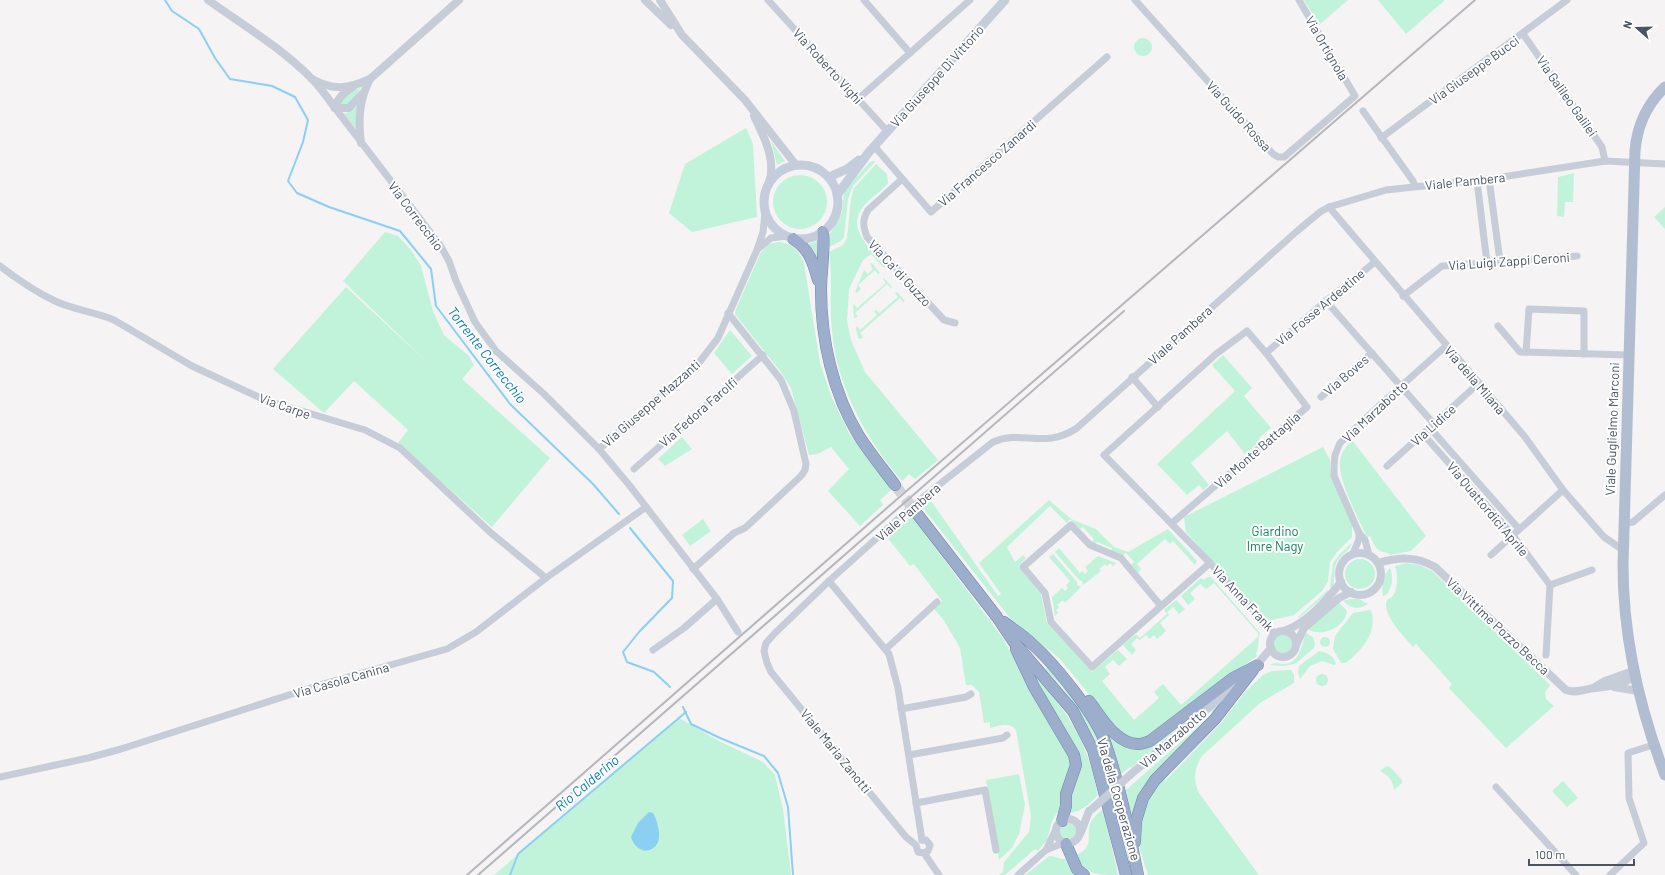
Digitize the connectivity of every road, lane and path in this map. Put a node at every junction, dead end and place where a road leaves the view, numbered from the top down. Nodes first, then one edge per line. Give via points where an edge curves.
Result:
1 (208, 0) edge
2 (459, 0) edge
3 (645, 0) edge
4 (660, 0) edge
5 (768, 0) edge
6 (864, 0) edge
7 (970, 0) edge
8 (1135, 0) edge
9 (1299, 0) edge
10 (1567, 0) edge
11 (1002, 1) edge
12 (1523, 34) junction
13 (682, 35) junction
14 (910, 53) junction
15 (1106, 57) dead end
16 (312, 79) junction
17 (370, 79) junction
18 (354, 87) junction
19 (1665, 87) edge
20 (364, 92) junction
21 (1355, 96) joint
22 (858, 99) junction
23 (745, 100) junction
24 (335, 108) junction
25 (1363, 111) dead end
26 (888, 132) junction
27 (1381, 138) junction
28 (361, 143) junction
29 (872, 149) junction
30 (1605, 161) junction
31 (1634, 162) junction
32 (1665, 164) edge
33 (796, 165) junction
34 (829, 177) junction
35 (902, 179) junction
36 (1489, 179) junction
37 (1477, 181) junction
38 (1415, 186) junction
39 (765, 193) junction
40 (837, 194) junction
41 (1329, 207) junction
42 (765, 213) junction
43 (822, 232) junction
44 (789, 237) junction
45 (757, 250) junction
46 (1577, 256) dead end
47 (1375, 262) junction
48 (1500, 262) junction
49 (1487, 263) junction
50 (0, 266) edge
51 (821, 290) junction
52 (1403, 296) junction
53 (1326, 301) junction
54 (728, 313) junction
55 (955, 323) dead end
56 (1498, 326) dead end
57 (1446, 346) junction
58 (1526, 352) junction
59 (1266, 353) junction
60 (1372, 353) junction
61 (1584, 354) junction
62 (763, 355) junction
63 (1629, 355) junction
64 (1132, 377) junction
65 (1479, 383) junction
66 (1401, 386) junction
67 (1321, 397) dead end
68 (1158, 407) junction
69 (1432, 426) junction
70 (1423, 434) junction
71 (599, 449) junction
72 (1387, 466) dead end
73 (634, 469) dead end
74 (895, 485) tunnel mouth
75 (1563, 490) junction
76 (1665, 495) edge
77 (646, 507) junction
78 (918, 515) tunnel mouth
79 (1172, 523) junction
80 (1623, 524) junction
81 (1519, 529) junction
82 (1359, 533) junction
83 (1512, 534) junction
84 (1623, 550) junction
85 (1353, 554) junction
86 (1369, 555) junction
87 (1491, 556) dead end
88 (1401, 558) junction
89 (1210, 563) junction
90 (1378, 563) junction
91 (693, 569) junction
92 (1592, 570) dead end
93 (1381, 573) junction
94 (546, 578) junction
95 (829, 581) junction
96 (1341, 582) junction
97 (1550, 585) junction
98 (1351, 592) junction
99 (716, 599) junction
100 (937, 602) dead end
101 (1161, 606) junction
102 (998, 617) junction
103 (1284, 631) junction
104 (738, 632) dead end
105 (1275, 634) junction
106 (1013, 641) junction
107 (1031, 643) junction
108 (1296, 645) junction
109 (1271, 648) junction
110 (886, 649) junction
111 (653, 650) dead end
112 (764, 651) joint
113 (1546, 655) dead end
114 (1279, 656) junction
115 (1258, 665) junction
116 (1634, 674) junction
117 (1613, 687) junction
118 (1594, 688) junction
119 (1638, 691) junction
120 (971, 694) dead end
121 (901, 709) junction
122 (1007, 735) dead end
123 (1653, 744) junction
124 (909, 755) junction
125 (1665, 776) edge
126 (0, 777) edge
127 (1496, 787) dead end
128 (916, 802) junction
129 (1091, 810) junction
130 (1063, 823) junction
131 (1080, 833) junction
132 (922, 840) junction
133 (1064, 843) junction
134 (916, 845) junction
135 (996, 850) dead end
136 (1046, 850) junction
137 (924, 853) junction
138 (1137, 871) edge
139 (939, 875) edge
140 (1018, 875) edge
141 (1084, 875) edge
142 (1126, 875) edge
143 (1576, 875) edge
144 (1610, 875) edge

1 - 16 street, Via Correcchio via 271,45
2 - 17 street
3 - 13 street
4 - 13 street
5 - 22 street, Via Roberto Vighi
6 - 14 street
7 - 14 street
8 - 21 street, Via Guido Rossa via 1278,157 1284,157
9 - 21 street, Via Ortignola
10 - 12 street, Via Giuseppe Bucci
11 - 26 main road, Via Giuseppe Di Vittorio
12 - 27 street, Via Giuseppe Bucci
12 - 30 street, Via Galileo Galilei via 1602,147
13 - 23 street
14 - 22 street
15 - 35 street, Via Francesco Zanardi via 931,212
16 - 18 street via 330,86
16 - 24 street, Via Correcchio
17 - 18 street
17 - 20 street
18 - 24 street via 337,100
19 - 31 main road, Viale Guglielmo Marconi via 1645,111 1636,136
20 - 24 street via 349,108
20 - 28 street via 359,118
22 - 26 street, Via Roberto Vighi
23 - 33 street
23 - 39 street via 771,157 772,173
24 - 28 street, Via Correcchio
25 - 27 street
26 - 29 main road, Via Giuseppe Di Vittorio
27 - 38 street
28 - 71 street, Via Correcchio via 440,245 474,322 496,351
29 - 34 main road, Via Giuseppe Di Vittorio via 847,169
29 - 35 street, Via Francesco Zanardi
29 - 40 main road, Via Giuseppe Di Vittorio
30 - 31 street, Viale Pambera
30 - 36 street, Viale Pambera
31 - 32 street, Viale Pambera
31 - 63 main road, Viale Guglielmo Marconi
33 - 34 main road via 814,167
33 - 39 main road via 776,174
34 - 40 main road
35 - 55 street, Via Ca' di Guzzo via 868,210 863,222 864,229 867,237 944,320
36 - 37 street, Viale Pambera
36 - 48 street
37 - 38 street, Viale Pambera
37 - 49 street
38 - 41 street, Viale Pambera via 1386,190
39 - 42 main road
40 - 43 main road via 838,203 834,219
41 - 47 street, Via della Milana
41 - 64 street, Viale Pambera via 1296,232
42 - 44 main road via 773,227
42 - 45 street, Via Giuseppe Mazzanti via 763,232
43 - 44 main road via 803,239
43 - 51 highway
44 - 45 street, Via Giuseppe Mazzanti via 771,238
44 - 51 highway via 806,250
45 - 54 street, Via Giuseppe Mazzanti
46 - 48 street, Via Luigi Zappi Ceroni
47 - 52 street, Via della Milana
47 - 53 street, Via Fosse Ardeatine
48 - 49 street, Via Luigi Zappi Ceroni
49 - 52 street, Via Luigi Zappi Ceroni via 1442,266
50 - 94 street, Via Carpe via 54,301 114,320 192,366 265,400 384,438 400,448 491,533
51 - 74 highway via 832,373 841,398 859,436
52 - 57 street, Via della Milana
53 - 59 street, Via Fosse Ardeatine
53 - 60 street, Via Boves
54 - 62 street
54 - 71 street, Via Giuseppe Mazzanti via 718,338 698,364
56 - 58 street via 1520,352
57 - 65 street, Via della Milana
57 - 66 street, Via Marzabotto
58 - 61 street
58 - 61 street via 1528,309 1584,311
59 - 68 street, Via Monte Battaglia via 1247,331 1216,354
59 - 79 street, Via Monte Battaglia via 1307,407
60 - 66 street, Via Boves
60 - 67 street, Via Boves
61 - 63 street
62 - 73 street, Via Fedora Farolfi
62 - 91 street via 781,380 794,411 806,464 805,470
63 - 80 main road, Viale Guglielmo Marconi
64 - 68 street
64 - 95 street, Viale Pambera, bridge via 1068,434 1048,440 1011,437 997,440 926,495
65 - 69 street, Via Lidice
65 - 75 street, Via della Milana via 1525,437
66 - 69 street, Via Boves
66 - 82 street, Via Marzabotto via 1340,443 1335,455 1334,476
68 - 79 street, Via Monte Battaglia via 1104,455
69 - 70 street, Via Lidice
69 - 81 street, Via Quattordici Aprile
70 - 72 street, Via Lidice
70 - 83 street, Via Quattordici Aprile
71 - 77 street, Via Correcchio
75 - 81 street
75 - 84 street, Via della Milana via 1604,538
76 - 80 street via 1633,522
77 - 91 street
77 - 94 street, Via Casola Canina
78 - 102 highway, Via della Cooperazione
79 - 89 street, Via Anna Frank
80 - 84 main road, Viale Guglielmo Marconi
81 - 83 street
82 - 85 street
82 - 86 street, Via Marzabotto via 1365,540
83 - 87 street
83 - 97 street, Via Quattordici Aprile
84 - 116 main road, Viale Guglielmo Marconi via 1623,589
85 - 86 street
85 - 96 street via 1340,569
86 - 90 street, Via Marzabotto
88 - 90 street, Via Vittime Pozzo Becca
88 - 93 street via 1384,568
88 - 118 street, Via Vittime Pozzo Becca via 1414,558 1435,567 1566,690 1578,692
89 - 101 street, Via Anna Frank
89 - 105 street, Via Anna Frank
90 - 93 street
91 - 99 street
92 - 97 street
93 - 98 street, Via Marzabotto via 1380,580 1372,590 1360,594
94 - 126 street, Via Casola Canina via 476,632 447,649 328,682 88,758
95 - 110 street
95 - 112 street, Viale Pambera via 766,643
96 - 98 street
96 - 103 street via 1328,599 1300,624
97 - 113 street
98 - 108 street, Via Marzabotto via 1338,598 1304,628
99 - 104 street
99 - 111 street via 684,628
100 - 110 street
101 - 101 street, Via Anna Frank via 1092,667 1051,622 1046,593 1023,567 1071,525 1090,545 1121,558
102 - 106 highway, Via della Cooperazione
102 - 107 highway, Via della Cooperazione
103 - 105 street
103 - 108 street via 1291,634
105 - 109 street, Via Marzabotto via 1271,640
106 - 130 highway via 1034,686 1074,755 1076,765 1066,794
106 - 142 highway, Via della Cooperazione via 1073,711 1090,744
107 - 115 highway via 1062,668 1116,735 1128,742 1139,744 1150,741 1233,678
107 - 138 highway, Via della Cooperazione via 1090,713 1104,741 1118,788
108 - 114 street, Via Marzabotto via 1290,655
109 - 114 street
109 - 115 street, Via Marzabotto
110 - 121 street via 893,666
112 - 134 street, Viale Maria Zanotti via 771,672 906,837
114 - 115 street, Via Marzabotto
115 - 129 street, Via Marzabotto, bridge
115 - 138 highway via 1242,682 1216,719 1155,780 1142,798 1136,820
116 - 117 street, Via Vittime Pozzo Becca
116 - 118 street, Via Vittime Pozzo Becca via 1605,681
116 - 119 main road, Viale Guglielmo Marconi
117 - 118 street, Via Vittime Pozzo Becca
117 - 119 street, Via Vittime Pozzo Becca
119 - 123 main road, Viale Guglielmo Marconi
120 - 121 street
121 - 124 street
122 - 124 street via 1003,738
123 - 125 main road, Viale Guglielmo Marconi
123 - 144 street via 1628,753 1629,798 1644,843
124 - 128 street
127 - 143 street
128 - 132 street
128 - 135 street via 985,790
129 - 130 street, Via Marzabotto
129 - 131 street, Via Marzabotto
130 - 131 street via 1078,825
130 - 133 street via 1057,837
130 - 136 street
131 - 133 street via 1074,842
132 - 134 street
132 - 137 street via 926,840 930,845
133 - 136 street
133 - 141 highway via 1077,869
134 - 137 street, Viale Maria Zanotti via 918,852
136 - 140 street
137 - 139 street, Viale Maria Zanotti

